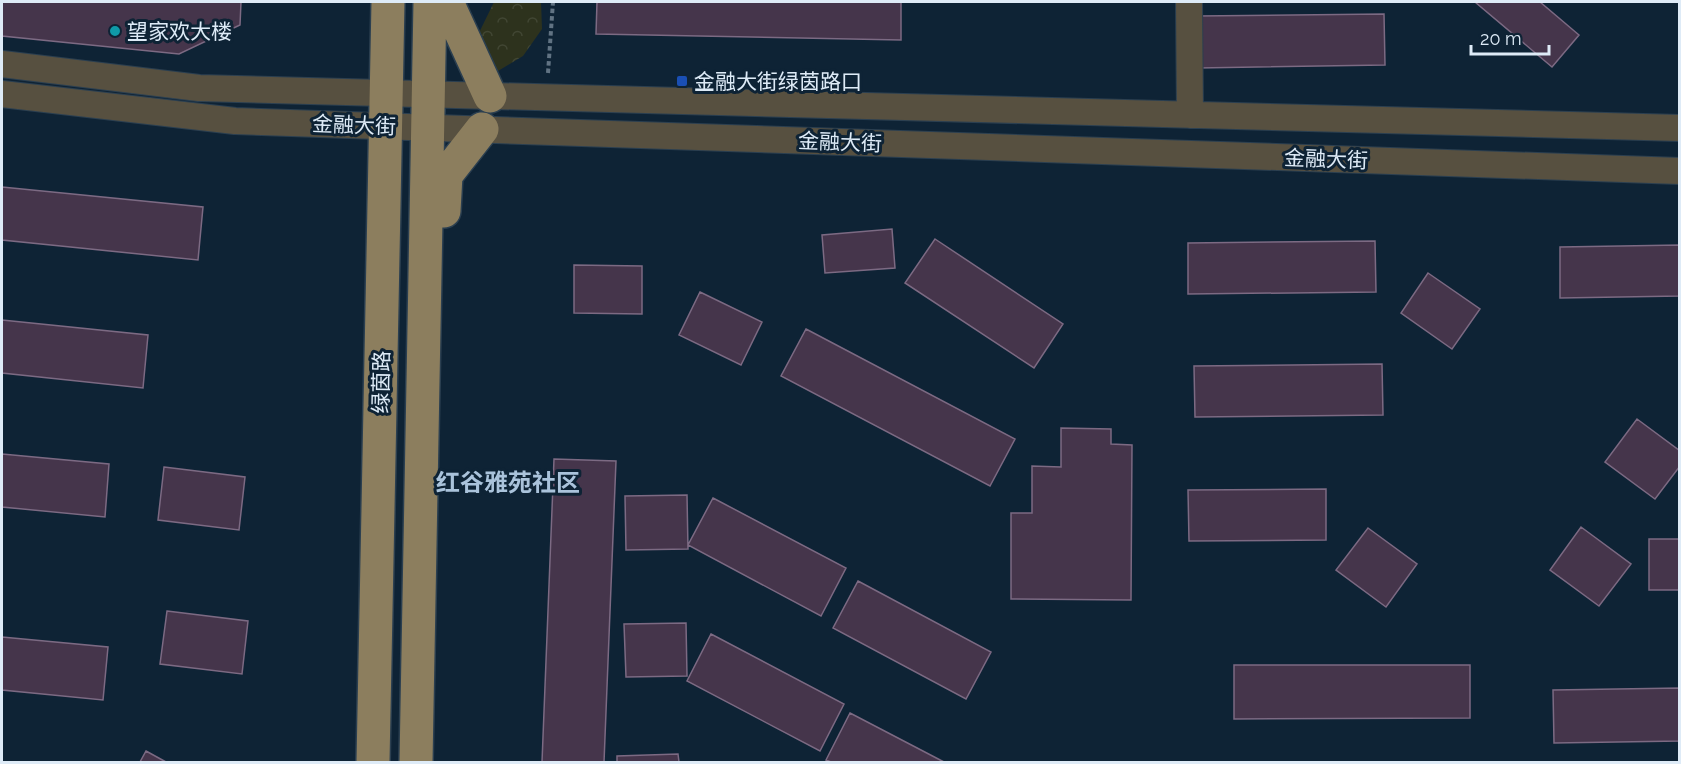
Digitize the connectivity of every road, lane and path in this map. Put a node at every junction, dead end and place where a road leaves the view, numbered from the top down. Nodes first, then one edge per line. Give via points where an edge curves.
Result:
1 (388, 2) edge
2 (430, 2) edge
3 (447, 2) edge
4 (553, 2) edge
5 (1189, 2) edge
6 (2, 64) edge
7 (387, 93) junction
8 (2, 94) edge
9 (428, 94) junction
10 (490, 96) junction
11 (547, 97) junction
12 (1190, 115) junction
13 (386, 126) junction
14 (428, 128) junction
15 (1680, 128) edge
16 (482, 129) junction
17 (1680, 171) edge
18 (424, 329) junction
19 (373, 762) edge
20 (416, 762) edge

1 - 7 main road, 绿茵路
2 - 9 main road, 绿茵路
3 - 10 main road
4 - 11 path
5 - 12 street
6 - 7 street, 金融大街 via 199,88
7 - 9 street, 金融大街
7 - 13 main road, 绿茵路
8 - 13 street, 金融大街 via 235,121
9 - 10 street, 金融大街
9 - 14 main road, 绿茵路
10 - 11 street, 金融大街
11 - 12 street, 金融大街
12 - 15 street, 金融大街
13 - 14 street, 金融大街
13 - 19 main road, 绿茵路
14 - 16 street, 金融大街
14 - 18 main road, 绿茵路
16 - 17 street, 金融大街
16 - 18 main road via 446,175 439,296
18 - 20 main road, 绿茵路

